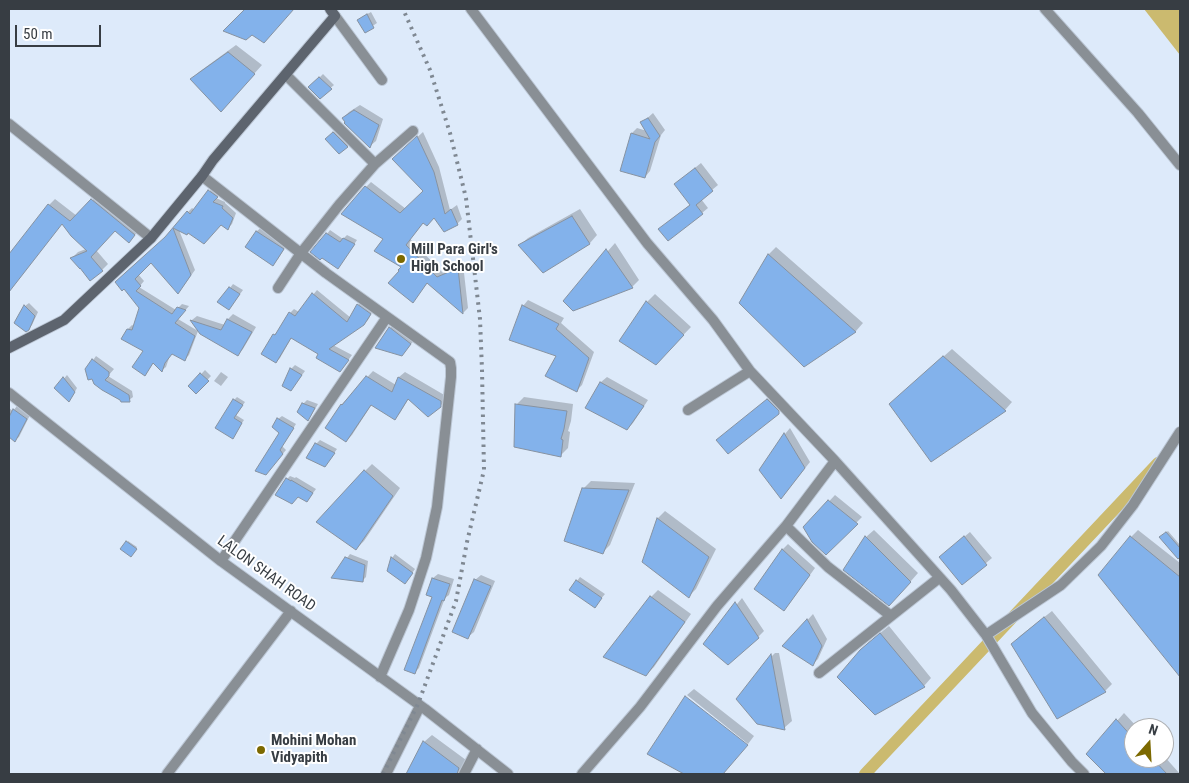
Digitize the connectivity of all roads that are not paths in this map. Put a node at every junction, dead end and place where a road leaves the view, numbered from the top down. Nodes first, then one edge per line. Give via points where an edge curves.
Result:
1 (471, 9) edge
2 (1045, 9) edge
3 (333, 13) edge
4 (286, 75) junction
5 (382, 80) dead end
6 (9, 124) edge
7 (413, 131) dead end
8 (375, 164) junction
9 (1180, 164) edge
10 (202, 176) junction
11 (151, 238) junction
12 (301, 253) junction
13 (278, 288) dead end
14 (387, 317) junction
15 (9, 348) edge
16 (750, 371) junction
17 (9, 393) edge
18 (688, 410) dead end
19 (1180, 432) edge
20 (835, 461) junction
21 (786, 526) junction
22 (221, 561) junction
23 (940, 578) junction
24 (290, 610) junction
25 (891, 616) junction
26 (986, 635) junction
27 (819, 673) dead end
28 (380, 677) junction
29 (420, 706) junction
30 (477, 749) junction
31 (167, 774) edge
32 (386, 774) edge
33 (464, 774) edge
34 (508, 774) edge
35 (582, 774) edge
36 (1084, 774) edge

1 - 16 street via 648,243 713,320
2 - 9 street
3 - 4 street
3 - 5 street
4 - 8 street
4 - 10 street
6 - 11 street
7 - 8 street
8 - 12 street
10 - 11 street
10 - 12 street
11 - 15 street via 64,320
12 - 13 street
12 - 14 street
14 - 22 street
14 - 28 street via 450,362 451,368 437,507 426,558 409,610
16 - 18 street
16 - 20 street
17 - 22 street, LALON SHAH ROAD
19 - 26 street via 1133,505 1101,546 1061,585
20 - 21 street
20 - 23 street
21 - 25 street via 828,567
21 - 35 street
22 - 24 street, LALON SHAH ROAD
23 - 25 street
23 - 26 street
24 - 28 street, LALON SHAH ROAD
24 - 31 street
25 - 27 street
26 - 36 street via 1032,712
28 - 29 street, LALON SHAH ROAD
29 - 30 street, LALON SHAH ROAD
29 - 32 street
30 - 33 street
30 - 34 street, LALON SHAH ROAD

